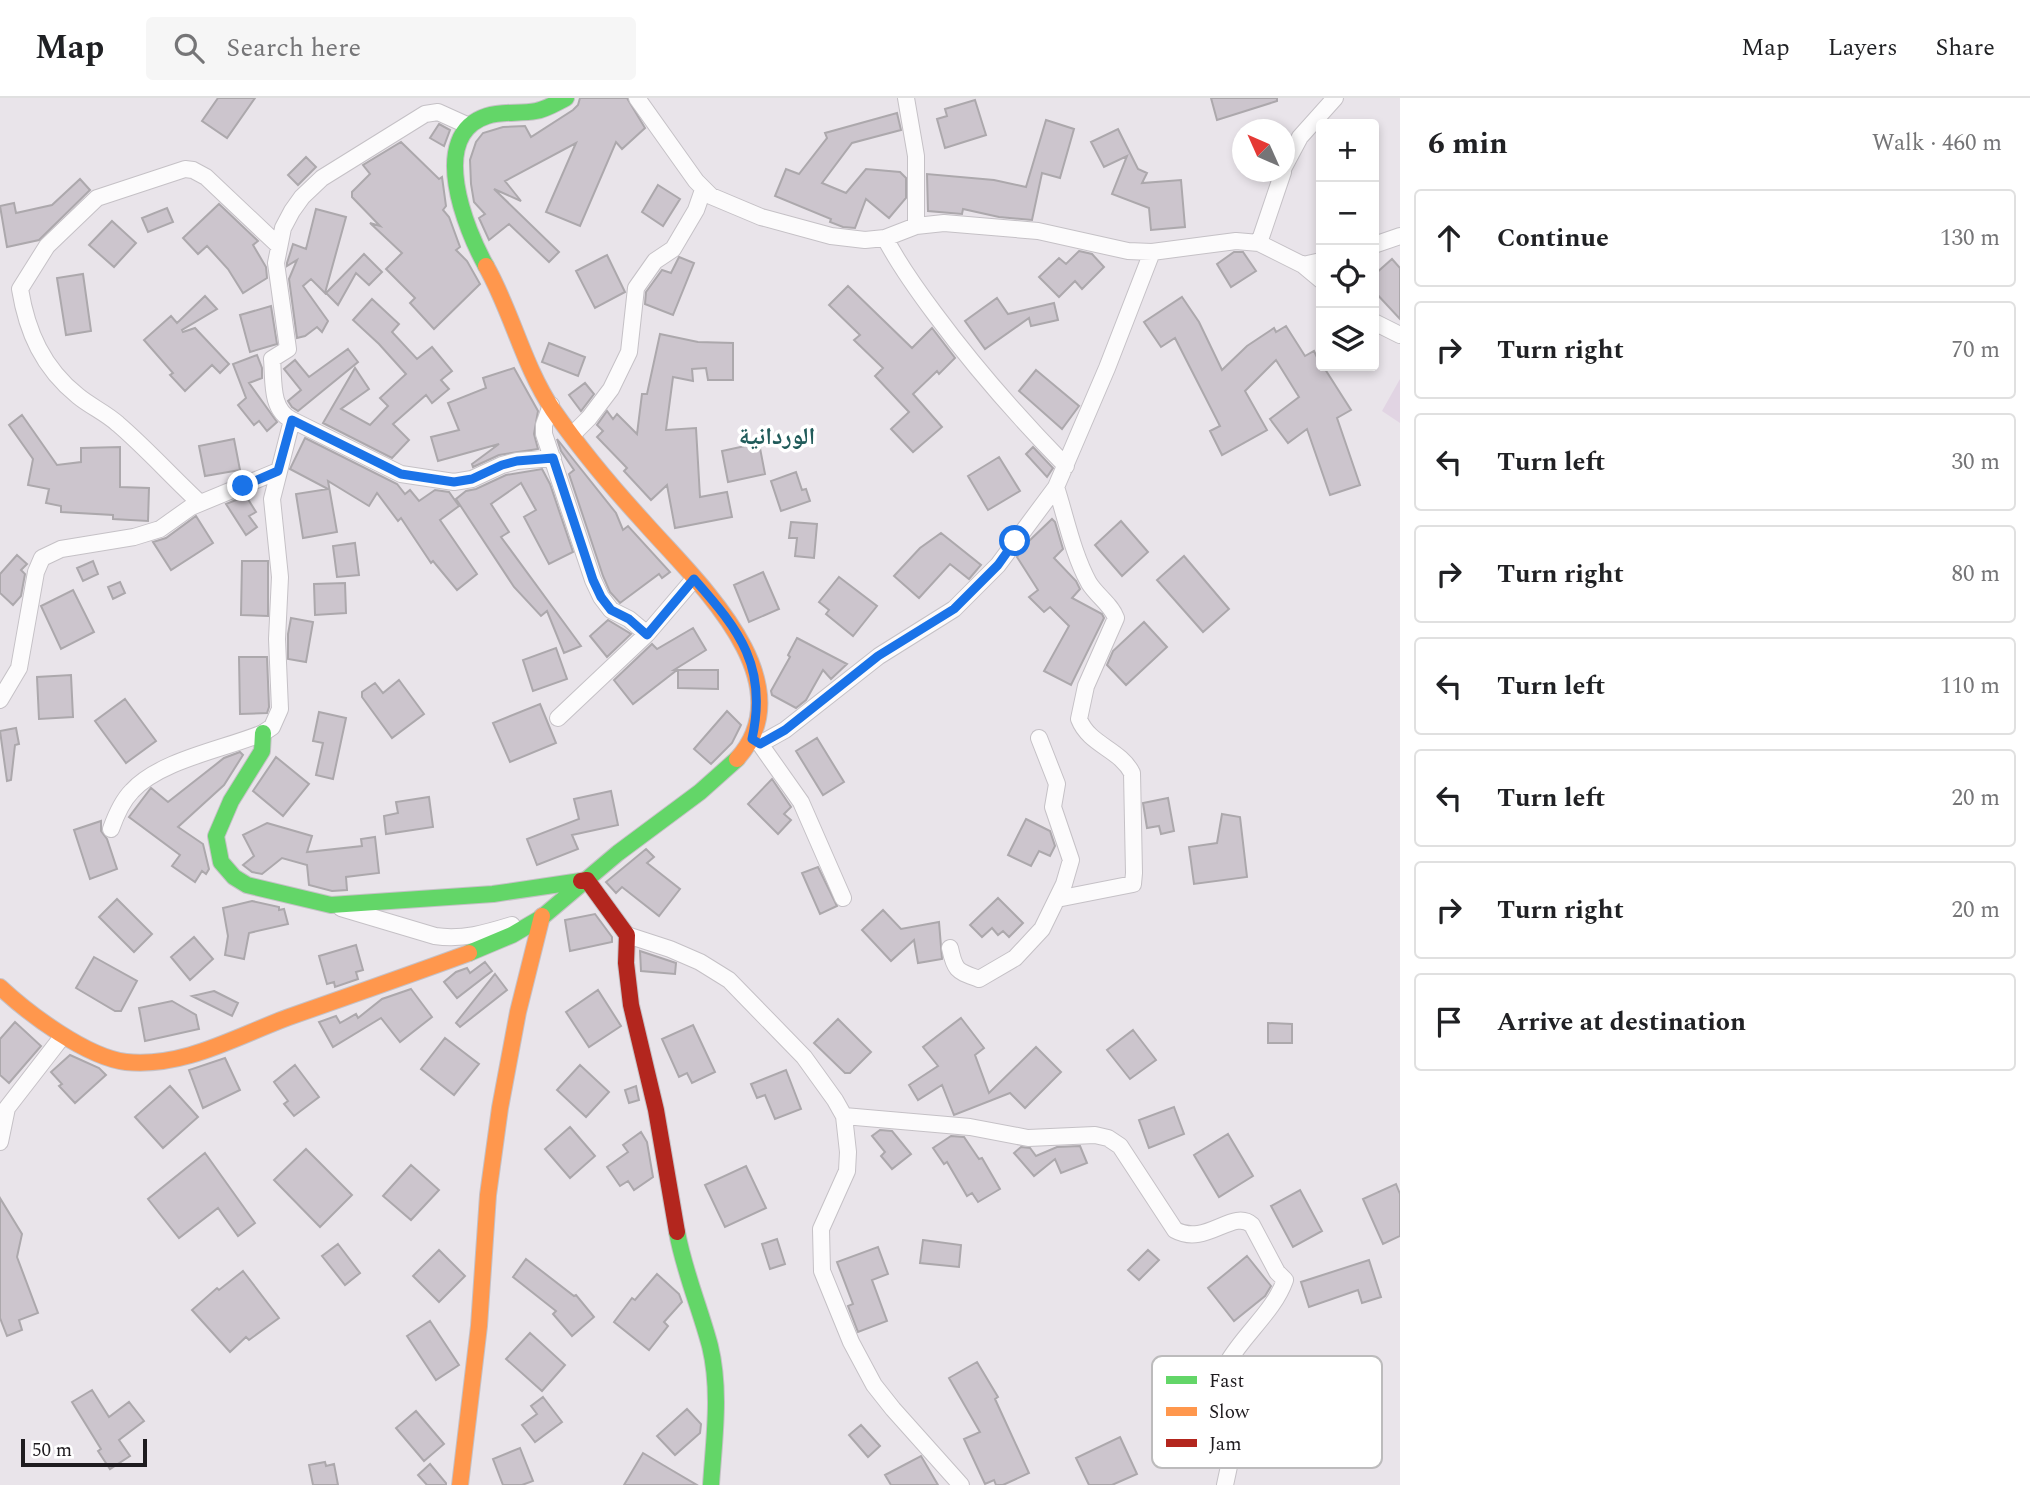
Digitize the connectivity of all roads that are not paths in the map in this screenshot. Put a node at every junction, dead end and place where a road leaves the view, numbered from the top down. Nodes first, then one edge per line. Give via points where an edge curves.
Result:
1 (566, 98) edge
2 (637, 98) edge
3 (906, 98) edge
4 (1335, 98) edge
5 (469, 127) junction
6 (1295, 147) edge
7 (1280, 182) edge
8 (704, 190) junction
9 (916, 226) junction
10 (1400, 236) edge
11 (885, 237) junction
12 (1259, 243) junction
13 (1379, 243) edge
14 (279, 246) junction
15 (1152, 252) junction
16 (1316, 262) edge
17 (1303, 265) junction
18 (1316, 276) edge
19 (1379, 324) edge
20 (1400, 335) edge
21 (551, 405) junction
22 (292, 420) junction
23 (572, 435) junction
24 (553, 458) junction
25 (1066, 466) junction
26 (278, 471) junction
27 (1056, 487) junction
28 (200, 503) junction
29 (694, 579) junction
30 (647, 635) junction
31 (0, 700) edge
32 (558, 719) dead end
33 (263, 733) junction
34 (1039, 738) dead end
35 (756, 741) junction
36 (111, 829) dead end
37 (587, 880) junction
38 (843, 898) dead end
39 (1057, 899) junction
40 (331, 905) junction
41 (542, 916) junction
42 (626, 935) junction
43 (950, 948) dead end
44 (0, 987) edge
45 (62, 1037) junction
46 (844, 1116) junction
47 (0, 1142) edge
48 (1232, 1356) edge
49 (460, 1485) edge
50 (711, 1485) edge
51 (961, 1485) edge

1 - 5 street via 531,112 506,111 483,117
2 - 8 street
3 - 9 street via 916,156
4 - 6 street
5 - 14 street via 438,112 425,114 333,169 302,197 283,229
5 - 21 street via 457,150 458,195 465,225
7 - 12 street
8 - 11 street via 733,207 810,231 851,240
8 - 23 street via 673,249 655,261 636,288 629,352 611,389
9 - 11 street
9 - 15 street via 944,223 1038,231
10 - 13 street
11 - 25 street via 964,354
12 - 15 street via 1236,241
12 - 17 street
14 - 22 street via 276,263 288,349 272,359 277,404
14 - 28 street via 206,177 185,169 97,198 47,246 20,289 29,331 52,372 117,423
15 - 25 street
16 - 17 street
17 - 18 street
19 - 20 street
21 - 23 street
21 - 24 street via 544,434
22 - 24 street via 401,474 454,482 517,461
22 - 26 street
23 - 29 street
24 - 30 street via 601,597 611,610
25 - 27 street
26 - 28 street
26 - 33 street via 271,509 279,577 280,709
27 - 35 street via 998,565 954,609 878,656 785,730
27 - 39 street via 1086,576 1116,618 1086,686 1079,719 1088,736 1132,772 1134,873 1133,884
28 - 31 street via 149,533 42,558 19,668
29 - 30 street
29 - 35 street via 746,650 758,695
30 - 32 street
33 - 36 street via 147,778 123,803
33 - 40 street via 262,751 216,836 221,862 247,886
34 - 39 street via 1057,784 1053,807 1071,860
35 - 37 street
35 - 38 street via 801,802
37 - 40 street via 493,894
37 - 41 street
37 - 42 street
39 - 43 street via 1042,929 1015,958 979,979 954,966
40 - 41 street via 451,938
41 - 45 street via 494,943 190,1055 151,1062 120,1061
41 - 49 street via 517,1012 500,1108
42 - 46 street via 680,953 729,981 804,1057
42 - 50 street via 631,1005 656,1110 680,1248 710,1347 716,1409
44 - 45 street
45 - 47 street via 7,1108
46 - 48 street via 970,1127 1028,1138 1094,1135 1120,1146 1175,1230 1194,1235 1246,1220 1286,1280 1280,1295
46 - 51 street via 847,1171 821,1229 822,1271 874,1385

